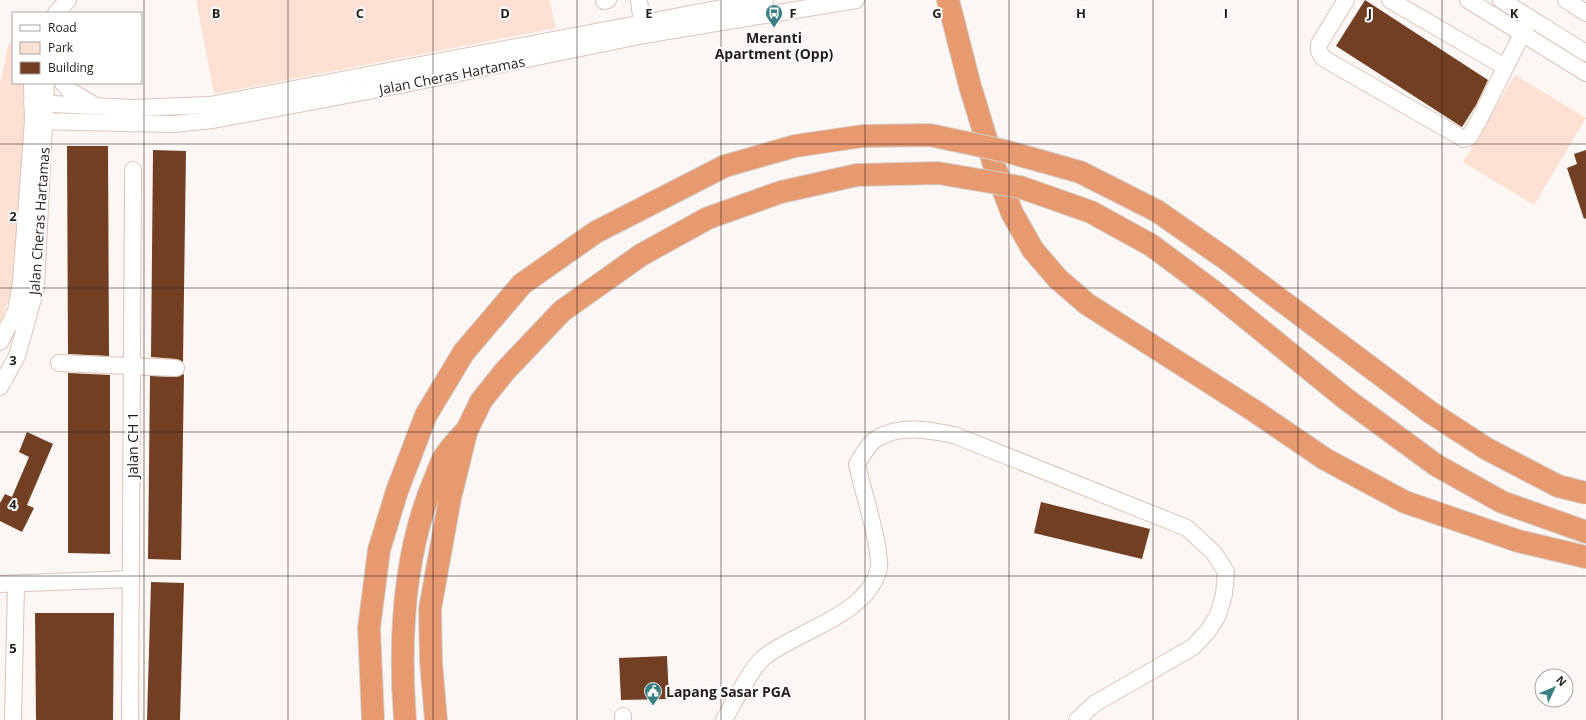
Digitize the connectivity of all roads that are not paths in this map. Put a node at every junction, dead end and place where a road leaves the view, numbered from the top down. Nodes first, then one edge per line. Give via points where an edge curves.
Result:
1 (639, 0) edge
2 (765, 0) edge
3 (856, 0) edge
4 (948, 0) edge
5 (1346, 0) edge
6 (1390, 0) edge
7 (1468, 0) edge
8 (1501, 0) edge
9 (1566, 0) edge
10 (1586, 13) edge
11 (1530, 18) junction
12 (643, 29) junction
13 (1523, 35) junction
14 (1586, 52) edge
15 (1505, 67) junction
16 (397, 69) junction
17 (1586, 73) edge
18 (32, 84) edge
19 (46, 84) edge
20 (64, 84) edge
21 (400, 85) junction
22 (38, 104) junction
23 (96, 106) junction
24 (132, 115) junction
25 (39, 121) junction
26 (133, 170) dead end
27 (0, 342) edge
28 (59, 363) dead end
29 (132, 366) junction
30 (176, 368) dead end
31 (0, 387) edge
32 (467, 430) junction
33 (1586, 493) edge
34 (1586, 532) edge
35 (1586, 558) edge
36 (131, 579) junction
37 (0, 584) edge
38 (16, 584) junction
39 (14, 720) edge
40 (130, 720) edge
41 (373, 720) edge
42 (405, 720) edge
43 (436, 720) edge
44 (724, 720) edge
45 (1077, 720) edge

1 - 12 street
2 - 12 street, Jalan Cheras Hartamas
3 - 12 street, Jalan Cheras Hartamas
4 - 35 highway via 970,86 995,168 1012,213 1033,250 1058,279 1113,322 1253,410 1325,459 1405,502 1518,541
5 - 15 street via 1319,44 1323,58 1464,139 1469,137 1480,120
6 - 15 street
7 - 13 street
8 - 11 street
9 - 10 street
11 - 13 street
11 - 14 street
12 - 16 street, Jalan Cheras Hartamas
12 - 21 street, Jalan Cheras Hartamas
13 - 15 street
13 - 17 street
16 - 21 street
16 - 24 street, Jalan Cheras Hartamas via 210,104
18 - 22 street
19 - 22 street
20 - 23 street via 69,90
21 - 24 street, Jalan Cheras Hartamas via 194,123
22 - 23 street, Jalan Cheras Hartamas
22 - 25 street, Jalan Cheras Hartamas
23 - 24 street, Jalan Cheras Hartamas
24 - 25 street, Jalan Cheras Hartamas
25 - 27 street, Jalan Cheras Hartamas via 21,283 16,311
25 - 31 street, Jalan Cheras Hartamas via 36,288 17,356
26 - 29 street, Jalan CH 1
28 - 29 street
29 - 30 street
29 - 36 street, Jalan CH 1
32 - 34 highway, bridge via 481,401 505,371 562,311 641,255 701,222 781,192 857,175 938,173 1020,187 1091,212 1151,245 1213,291 1346,399 1436,465 1502,502
32 - 42 highway via 445,456 416,533 404,614
32 - 43 highway via 450,498 430,609
33 - 41 highway, bridge via 1558,486 1486,449 1430,412 1226,259 1157,211 1080,172 1005,151 930,135 863,136 795,146 725,166 596,232 522,284 464,352 426,415 397,491 379,550 369,628
36 - 38 street
36 - 40 street, Jalan CH 1
37 - 38 street
38 - 39 street
44 - 45 street via 740,690 762,659 804,632 850,609 870,587 880,567 875,531 857,464 875,440 893,432 923,429 954,435 1187,528 1214,553 1226,572 1224,594 1218,615 1193,647 1094,704

